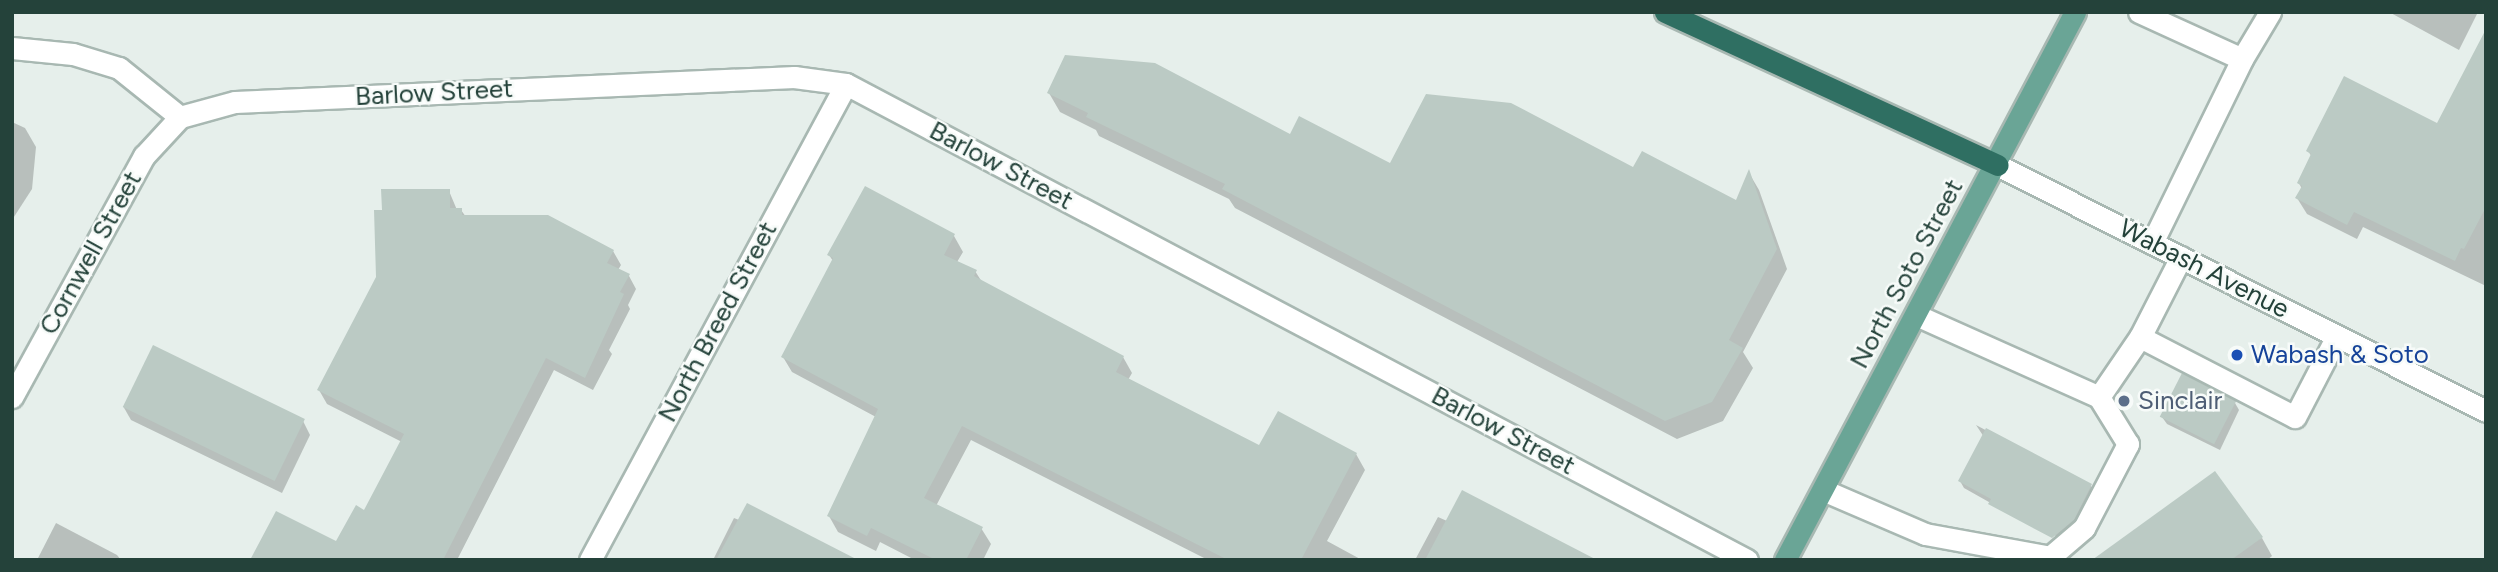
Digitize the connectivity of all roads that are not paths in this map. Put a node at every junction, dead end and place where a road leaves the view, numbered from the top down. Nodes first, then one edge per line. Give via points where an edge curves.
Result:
1 (1665, 12) edge
2 (2075, 12) edge
3 (2139, 12) edge
4 (2270, 12) edge
5 (12, 48) edge
6 (2242, 59) junction
7 (846, 84) junction
8 (180, 117) junction
9 (1997, 165) junction
10 (2152, 243) junction
11 (2181, 257) junction
12 (1916, 315) junction
13 (2337, 336) junction
14 (2140, 337) junction
15 (12, 397) edge
16 (2099, 397) junction
17 (2486, 411) edge
18 (1824, 490) junction
19 (590, 560) edge
20 (1748, 560) edge
21 (1785, 560) edge

1 - 9 highway
2 - 9 main road, North Soto Street
3 - 6 street
4 - 6 street
5 - 8 street via 73,54 119,68
6 - 10 street
7 - 8 street, Barlow Street via 794,77 236,102
7 - 19 street, North Breed Street
7 - 20 street, Barlow Street
8 - 15 street, Cornwell Street via 144,156
9 - 10 street, Wabash Avenue
9 - 12 main road, North Soto Street
10 - 11 street, Wabash Avenue
11 - 13 street, Wabash Avenue
11 - 14 street
12 - 16 street
12 - 18 main road, North Soto Street
13 - 14 street via 2295,416
13 - 17 street, Wabash Avenue
14 - 16 street
16 - 18 street via 2128,444 2084,528 2050,557 1925,534
18 - 21 main road, North Soto Street

